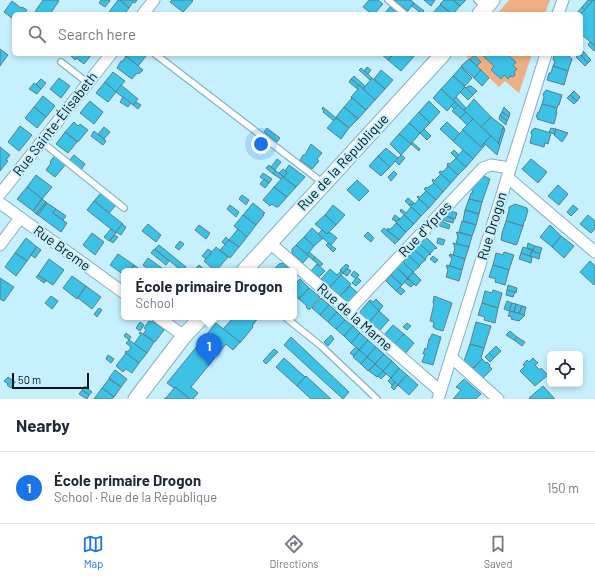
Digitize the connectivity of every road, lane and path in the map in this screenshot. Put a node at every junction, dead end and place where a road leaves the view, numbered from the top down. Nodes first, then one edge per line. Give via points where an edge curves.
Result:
1 (154, 0) edge
2 (388, 0) edge
3 (562, 0) edge
4 (145, 12) edge
5 (403, 12) edge
6 (559, 12) edge
7 (109, 56) edge
8 (158, 56) edge
9 (441, 56) edge
10 (545, 56) edge
11 (61, 62) dead end
12 (88, 83) junction
13 (42, 142) junction
14 (508, 172) junction
15 (324, 184) junction
16 (0, 194) edge
17 (0, 203) edge
18 (124, 208) dead end
19 (20, 218) junction
20 (270, 243) junction
21 (0, 245) edge
22 (595, 252) edge
23 (247, 268) edge
24 (121, 291) edge
25 (348, 311) junction
26 (162, 320) edge
27 (199, 320) edge
28 (289, 320) edge
29 (184, 336) junction
30 (451, 358) junction
31 (439, 395) edge
32 (136, 399) edge
33 (377, 399) edge
34 (498, 399) edge

1 - 4 street
2 - 5 lane
3 - 6 street
7 - 12 street, Rue Sainte-Élisabeth
8 - 15 lane
9 - 15 street, Rue de la République
10 - 14 street, Rue Drogon
11 - 12 lane
12 - 13 street, Rue Sainte-Élisabeth
13 - 16 street, Rue Sainte-Élisabeth
13 - 18 lane
14 - 22 street
14 - 25 street, Rue d'Ypres via 491,165 482,168
14 - 30 street, Rue Drogon
15 - 20 street, Rue de la République
17 - 19 street, Rue Breme
19 - 21 street
19 - 24 street, Rue Breme
20 - 23 street, Rue de la République
20 - 25 street, Rue de la Marne
25 - 31 street, Rue de la Marne
26 - 29 street
27 - 29 street
28 - 33 lane via 321,346
29 - 32 street
30 - 31 street, Rue Drogon
30 - 34 street

